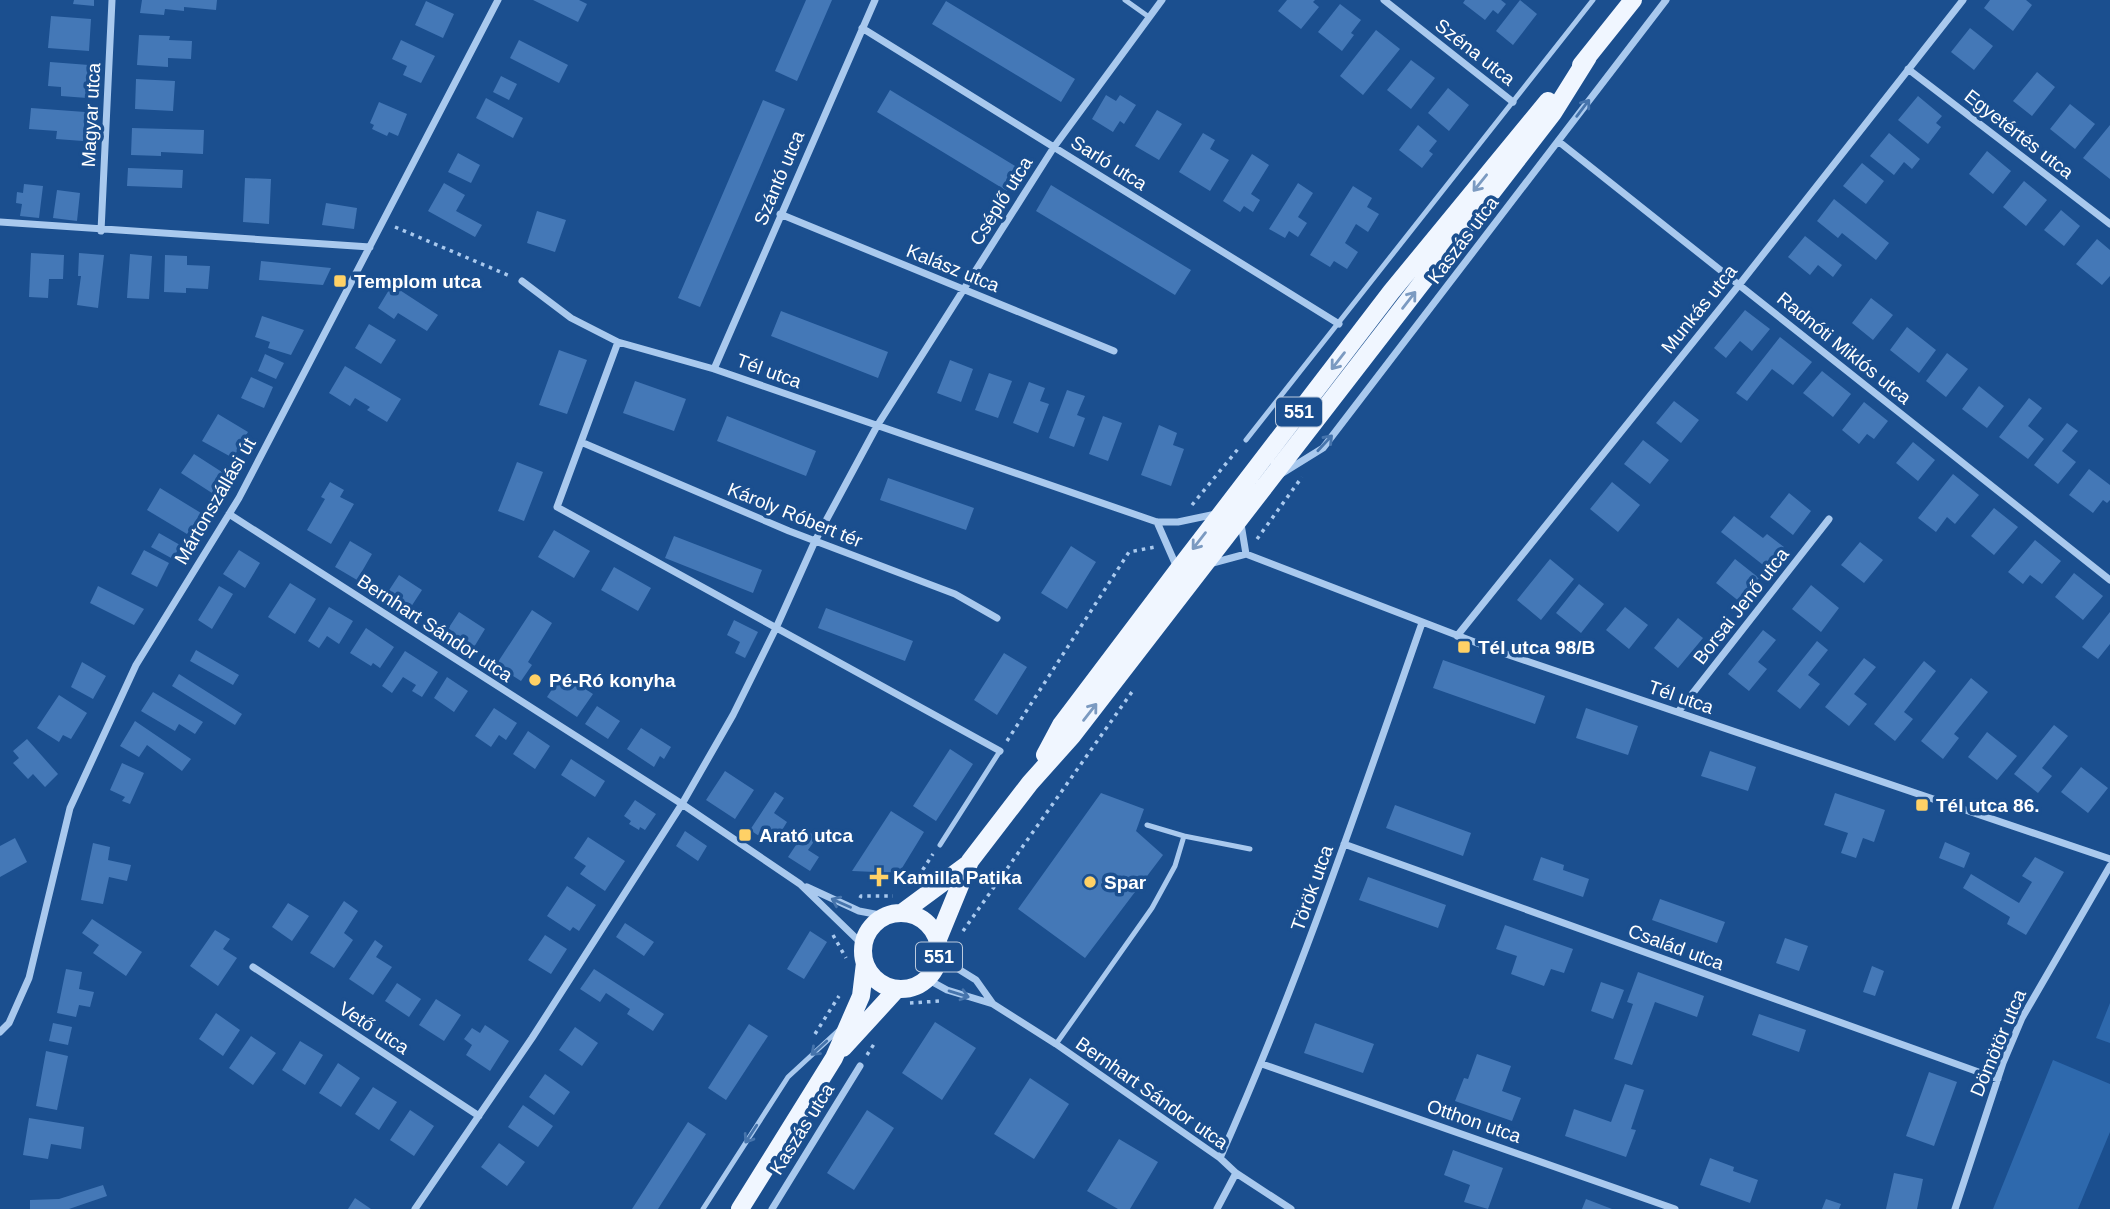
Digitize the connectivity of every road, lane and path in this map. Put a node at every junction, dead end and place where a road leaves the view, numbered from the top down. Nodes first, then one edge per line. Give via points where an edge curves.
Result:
1 (112, 0) edge
2 (498, 0) edge
3 (875, 0) edge
4 (1125, 0) edge
5 (1162, 0) edge
6 (1384, 0) edge
7 (1593, 0) edge
8 (1633, 0) edge
9 (1666, 0) edge
10 (1963, 0) edge
11 (1150, 17) junction
12 (862, 28) junction
13 (1588, 57) junction
14 (1908, 69) junction
15 (1513, 102) junction
16 (1558, 141) junction
17 (1054, 147) junction
18 (780, 214) junction
19 (0, 222) edge
20 (383, 222) junction
21 (2110, 224) edge
22 (101, 231) junction
23 (370, 247) junction
24 (522, 281) joint
25 (1740, 285) junction
26 (964, 289) junction
27 (1339, 324) junction
28 (618, 342) junction
29 (1114, 351) dead end
30 (714, 369) junction
31 (877, 426) junction
32 (1246, 440) joint
33 (581, 442) junction
34 (1323, 448) junction
35 (1269, 481) junction
36 (1188, 510) dead end
37 (1221, 513) junction
38 (229, 514) junction
39 (1240, 518) junction
40 (1829, 519) dead end
41 (1157, 522) junction
42 (815, 541) junction
43 (1256, 542) dead end
44 (1158, 547) dead end
45 (1246, 554) junction
46 (1204, 565) junction
47 (1178, 570) junction
48 (2110, 580) edge
49 (997, 618) dead end
50 (1422, 623) junction
51 (776, 628) junction
52 (1457, 636) junction
53 (1138, 683) dead end
54 (1678, 712) junction
55 (1000, 751) junction
56 (1030, 783) junction
57 (682, 804) junction
58 (1147, 825) dead end
59 (1184, 836) junction
60 (1345, 844) junction
61 (940, 845) joint
62 (1250, 849) dead end
63 (2110, 859) edge
64 (970, 861) junction
65 (2110, 866) edge
66 (915, 881) dead end
67 (800, 884) junction
68 (903, 912) junction
69 (885, 916) junction
70 (958, 939) dead end
71 (863, 945) junction
72 (939, 948) junction
73 (865, 963) junction
74 (253, 967) dead end
75 (927, 979) junction
76 (947, 990) junction
77 (902, 996) junction
78 (993, 1004) junction
79 (850, 1020) junction
80 (0, 1031) edge
81 (879, 1037) dead end
82 (1056, 1044) junction
83 (834, 1058) junction
84 (1262, 1063) junction
85 (860, 1066) joint
86 (1998, 1079) junction
87 (479, 1116) junction
88 (1220, 1158) junction
89 (1236, 1173) junction
90 (1957, 1208) edge
91 (415, 1209) edge
92 (704, 1209) edge
93 (740, 1209) edge
94 (772, 1209) edge
95 (1217, 1209) edge
96 (1291, 1209) edge
97 (1675, 1209) edge

1 - 22 street, Magyar utca
2 - 20 street, Mártonszállási út
3 - 12 street, Szántó utca
4 - 11 lane
5 - 11 street, Cséplő utca
6 - 15 street, Széna utca
7 - 15 lane
8 - 13 main road, 551
16 -> 9 street, Kaszás utca
10 - 14 street, Munkás utca
11 - 17 street, Cséplő utca
12 - 17 street, Sarló utca
12 - 18 street, Szántó utca
35 -> 13 main road, 551 via 1553,113
13 -> 37 main road, 551 via 1391,292
14 - 21 street, Egyetértés utca
14 - 25 street, Munkás utca
15 - 27 lane
16 - 25 street, Radnóti Miklós utca
34 -> 16 street, Kaszás utca
17 - 26 street, Cséplő utca
17 - 27 street, Sarló utca
18 - 26 street, Kalász utca
18 - 30 street, Szántó utca
19 - 22 street
20 - 23 street, Mártonszállási út
20 - 24 path
22 - 23 street
23 - 38 street, Mártonszállási út
24 - 28 street, Tél utca via 571,317
25 - 48 street, Radnóti Miklós utca
25 - 52 street, Munkás utca
26 - 29 street, Kalász utca
26 - 31 street, Cséplő utca
27 - 32 lane
28 - 30 street, Tél utca
28 - 33 street
30 - 31 street, Tél utca
31 - 41 street, Tél utca
31 - 42 street
32 - 36 path
33 - 42 street, Károly Róbert tér
33 - 51 street via 557,507
34 - 35 street, Kaszás utca
34 - 43 path
35 - 39 main road, 551
37 - 41 street, Tél utca
37 -> 47 main road, 551
38 - 57 street, Bernhart Sándor utca
38 - 80 street, Mártonszállási út via 136,665 70,808 29,978 9,1023
39 - 45 street
39 - 46 main road, 551
40 - 54 street, Borsai Jenő utca
41 - 47 street
42 - 49 street, Károly Róbert tér via 955,594
42 - 51 street
44 - 55 path via 1129,552
45 - 46 street
45 - 50 street, Tél utca
56 -> 46 main road, 551 via 1072,736
47 - 56 main road, 551 via 1061,725
50 - 52 street, Tél utca
50 - 60 street, Török utca
51 - 55 street
51 - 57 street
52 - 54 street, Tél utca
53 - 70 path
54 - 63 street, Tél utca
55 - 61 lane
56 - 64 main road, 551
57 - 67 street, Bernhart Sándor utca
57 - 87 street
58 - 59 lane
59 - 62 lane
59 - 82 lane via 1175,866 1152,908
60 - 84 street, Török utca
60 - 86 street, Család utca
61 - 66 path
64 - 68 main road, 551
64 - 72 main road, 551
65 - 86 street, Dömötör utca via 2022,1018
69 -> 67 street, Bernhart Sándor utca via 859,911
67 - 71 street, Bernhart Sándor utca
68 - 69 main road, 551
68 - 72 main road, 551 via 930,925
69 - 71 main road via 870,928
71 - 73 main road, 551
72 - 75 main road, 551 via 935,969
72 - 78 street, Bernhart Sándor utca via 976,980
73 - 77 main road, 551 via 872,976
73 - 79 main road, 551 via 860,996
74 - 87 street, Vető utca
75 - 76 street, Bernhart Sándor utca
75 - 77 main road, 551
76 - 77 path via 940,1002
76 -> 78 street, Bernhart Sándor utca
77 - 83 main road, 551
78 - 82 street, Bernhart Sándor utca
79 - 83 main road, 551
79 -> 92 lane via 788,1077
81 - 85 path
82 - 88 street, Bernhart Sándor utca
83 - 93 main road, 551
84 - 88 street, Török utca
84 - 97 street, Otthon utca
85 - 94 street, Kaszás utca
86 - 90 street, Dömötör utca
87 - 91 street
88 - 89 street, Bernhart Sándor utca
89 - 95 street
89 - 96 street, Bernhart Sándor utca

